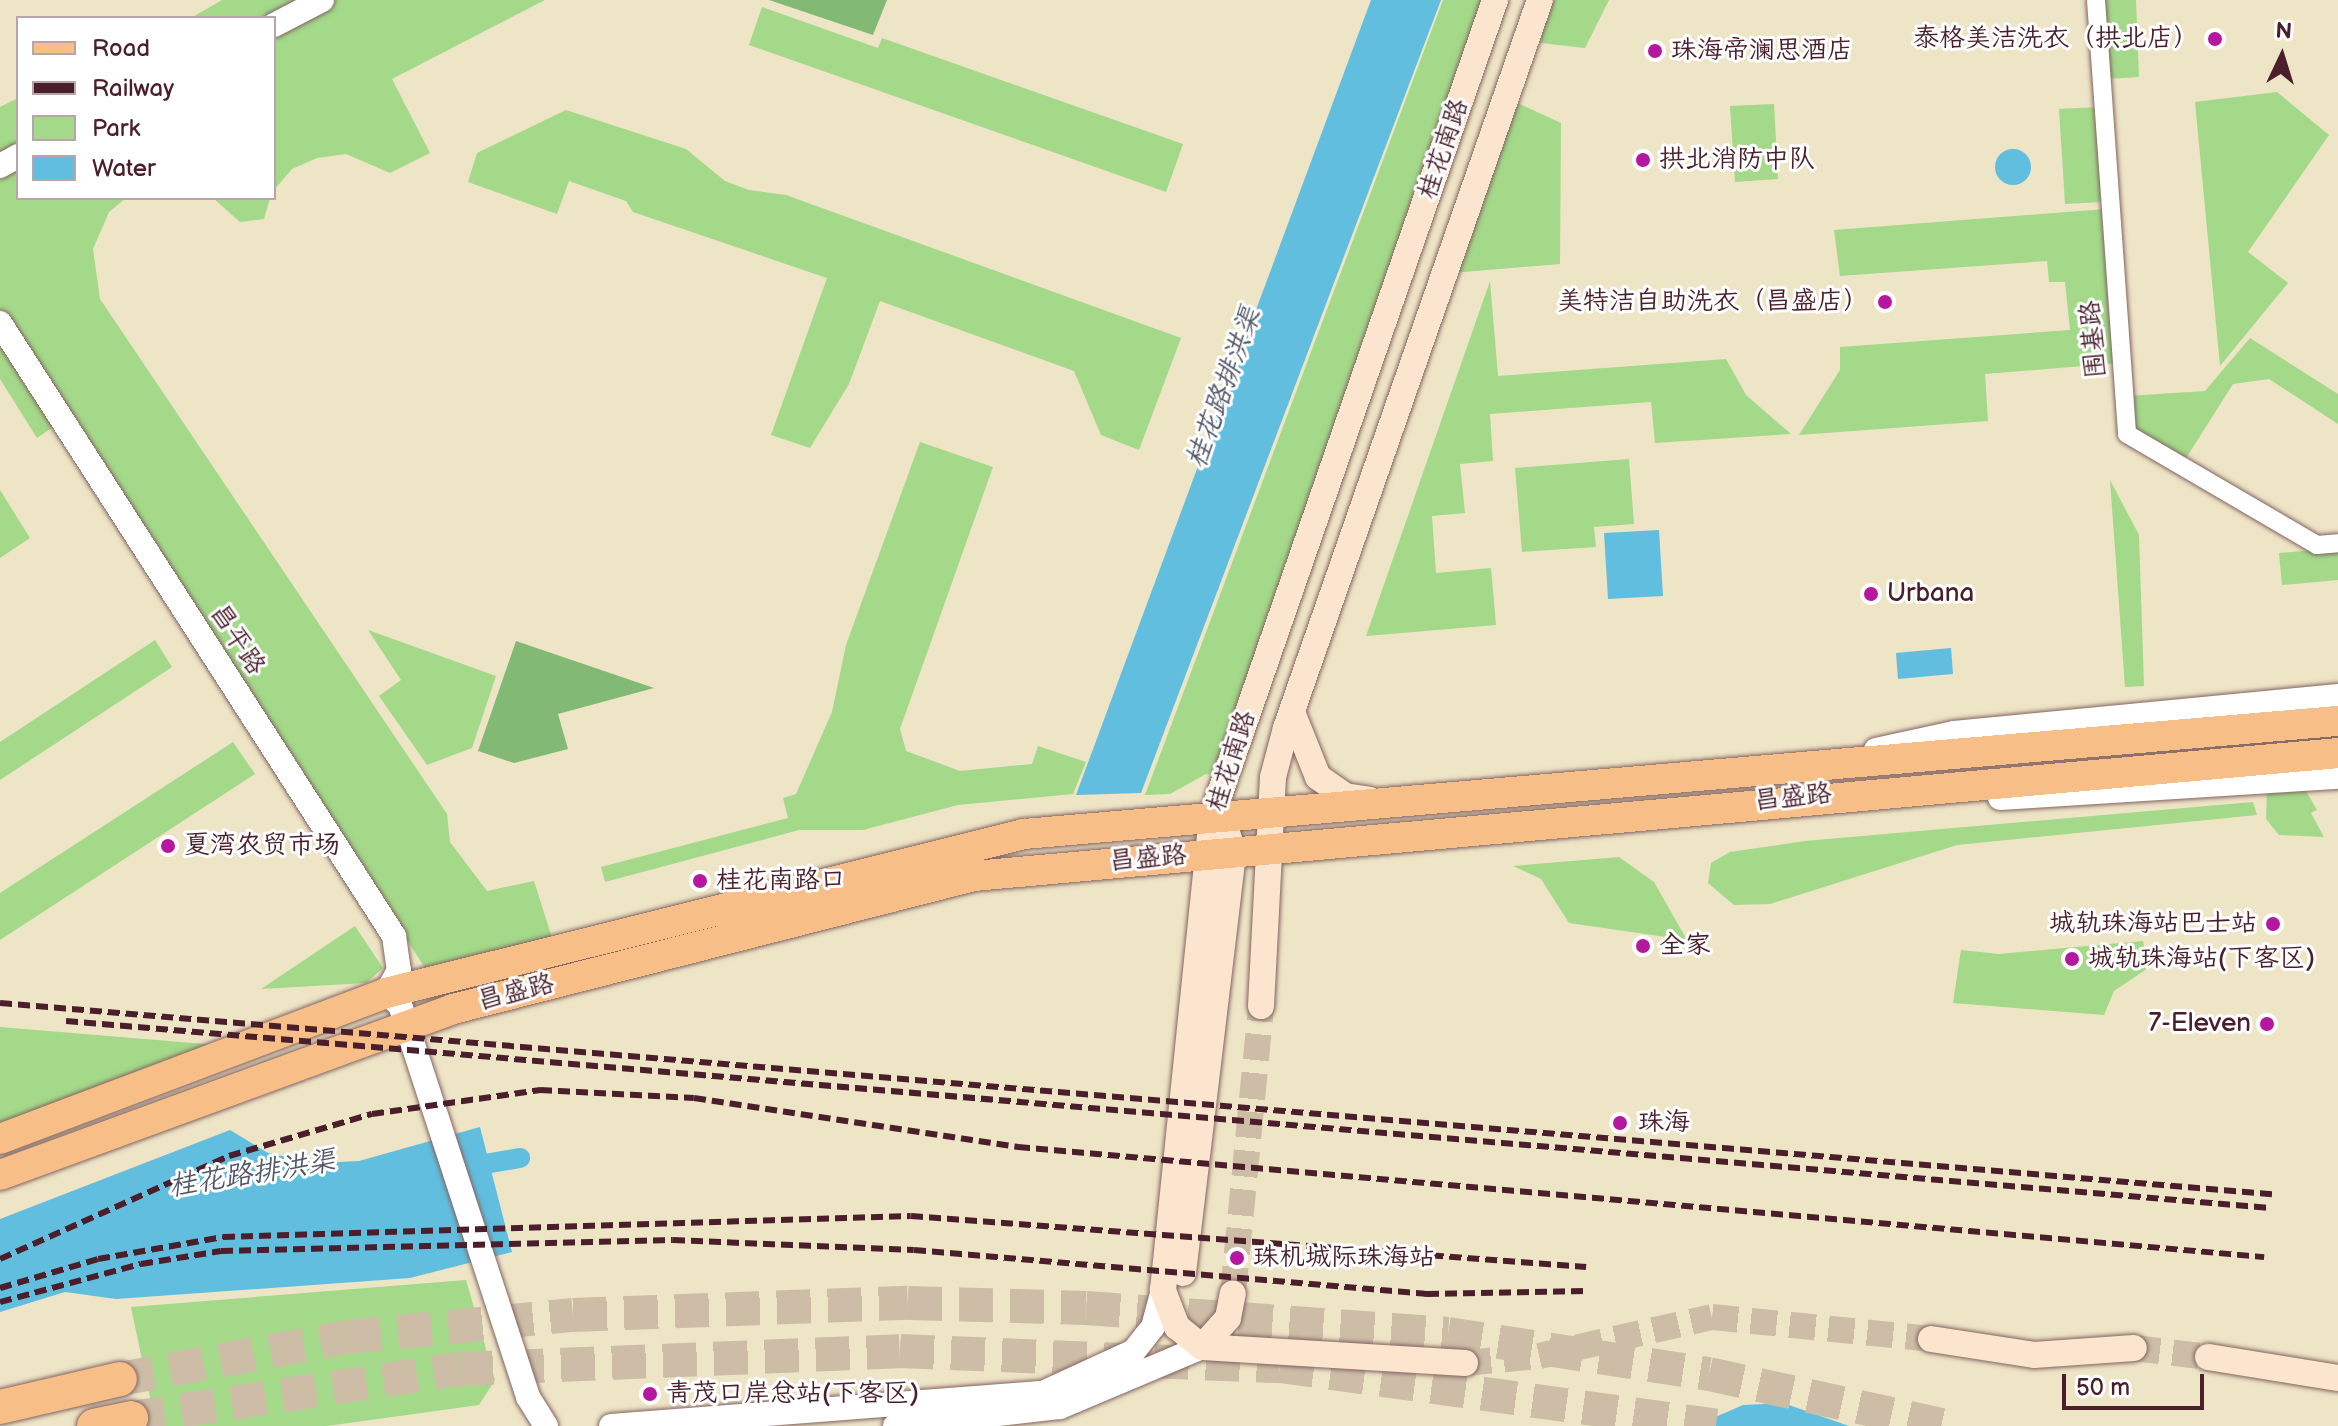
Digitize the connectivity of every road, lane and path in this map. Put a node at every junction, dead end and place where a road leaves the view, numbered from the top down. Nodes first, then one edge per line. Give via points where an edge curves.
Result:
1 (322, 0) edge
2 (1495, 0) edge
3 (1540, 0) edge
4 (2096, 0) edge
5 (276, 24) edge
6 (0, 323) edge
7 (2338, 543) edge
8 (2338, 696) edge
9 (1292, 712) junction
10 (2338, 721) edge
11 (2338, 753) edge
12 (1827, 762) junction
13 (2338, 777) edge
14 (1830, 794) junction
15 (1383, 801) junction
16 (1270, 811) junction
17 (1212, 816) junction
18 (1272, 849) junction
19 (1221, 853) junction
20 (394, 936) junction
21 (464, 972) junction
22 (402, 1005) junction
23 (1261, 1006) tunnel mouth
24 (440, 1014) junction
25 (419, 1063) junction
26 (0, 1139) edge
27 (0, 1175) edge
28 (1163, 1290) junction
29 (1931, 1339) tunnel mouth
30 (1202, 1347) junction
31 (2134, 1348) tunnel mouth
32 (1257, 1351) junction
33 (2208, 1357) tunnel mouth
34 (1465, 1363) tunnel mouth
35 (2338, 1378) edge
36 (120, 1379) tunnel mouth
37 (528, 1397) junction
38 (943, 1404) junction
39 (0, 1407) edge
40 (131, 1418) dead end
41 (927, 1425) edge
42 (94, 1426) edge
43 (517, 1426) edge
44 (546, 1426) edge
45 (611, 1426) edge
46 (895, 1426) edge

1 - 5 street
2 - 17 main road, 桂花南路
3 - 9 main road, 桂花南路
4 - 7 street, 围基路 via 2127,434 2317,545
6 - 20 street, 昌平路
8 - 12 street via 1954,733
9 - 15 main road via 1318,777 1345,796
9 - 16 main road, 桂花南路
10 - 12 main road, 昌盛路
11 - 14 main road, 昌盛路
12 - 15 main road, 昌盛路
13 - 14 street via 1924,805
14 - 18 main road, 昌盛路
15 - 16 main road, 昌盛路
16 - 17 main road, 昌盛路
16 - 18 main road, 桂花南路
17 - 19 main road, 桂花南路
17 - 21 main road, 昌盛路 via 1024,834
18 - 19 main road, 昌盛路
18 - 23 main road, 桂花南路
19 - 24 main road, 昌盛路 via 1010,871
19 - 28 main road, 桂花南路
19 - 30 main road via 1181,1284 1182,1314
20 - 21 street via 425,970
20 - 22 street, 昌平路
21 - 22 main road, 昌盛路
22 - 24 main road, 昌盛路
22 - 25 street
22 - 26 main road, 昌盛路
22 - 27 main road, 昌盛路
24 - 25 street via 421,1036
25 - 37 street
28 - 30 main road via 1177,1327
28 - 38 street, 桂花南路 via 1149,1335 1106,1369 1043,1393
29 - 31 main road via 2034,1355
30 - 32 main road
30 - 32 main road via 1221,1331 1233,1296 1234,1329
30 - 41 street via 1082,1401
32 - 34 main road
33 - 35 main road
36 - 39 highway
37 - 43 street
37 - 44 street
38 - 41 street
38 - 45 street, 桂花南路
40 - 42 highway
41 - 46 street

